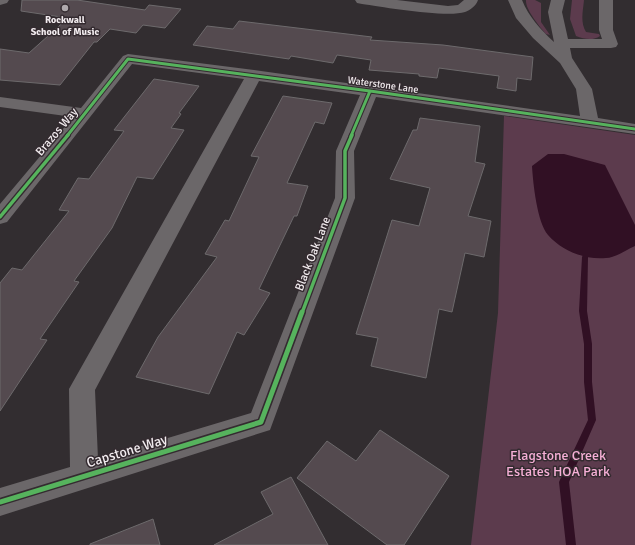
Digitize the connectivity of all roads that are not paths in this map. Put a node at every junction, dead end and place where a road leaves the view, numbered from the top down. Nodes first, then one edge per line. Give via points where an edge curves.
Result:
1 (362, 0) edge
2 (470, 0) edge
3 (515, 0) edge
4 (558, 0) edge
5 (606, 0) edge
6 (562, 43) junction
7 (128, 59) joint
8 (566, 60) junction
9 (254, 75) junction
10 (370, 91) junction
11 (0, 102) edge
12 (85, 114) junction
13 (590, 122) junction
14 (635, 129) edge
15 (0, 217) edge
16 (261, 422) joint
17 (84, 476) junction
18 (0, 502) edge

1 - 2 street via 448,10 461,9 470,3
3 - 8 street via 521,15 538,35
4 - 6 street via 555,12
5 - 6 street via 606,30 611,44
6 - 8 street
7 - 9 street, Waterstone Lane
7 - 12 street, Brazos Way
8 - 13 street via 584,89
9 - 10 street, Waterstone Lane
9 - 17 street via 82,389
10 - 13 street, Waterstone Lane
10 - 16 street, Black Oak Lane via 345,151 345,198
11 - 12 street
12 - 15 street, Brazos Way
13 - 14 street, Waterstone Lane
16 - 17 street, Capstone Way
17 - 18 street, Capstone Way

